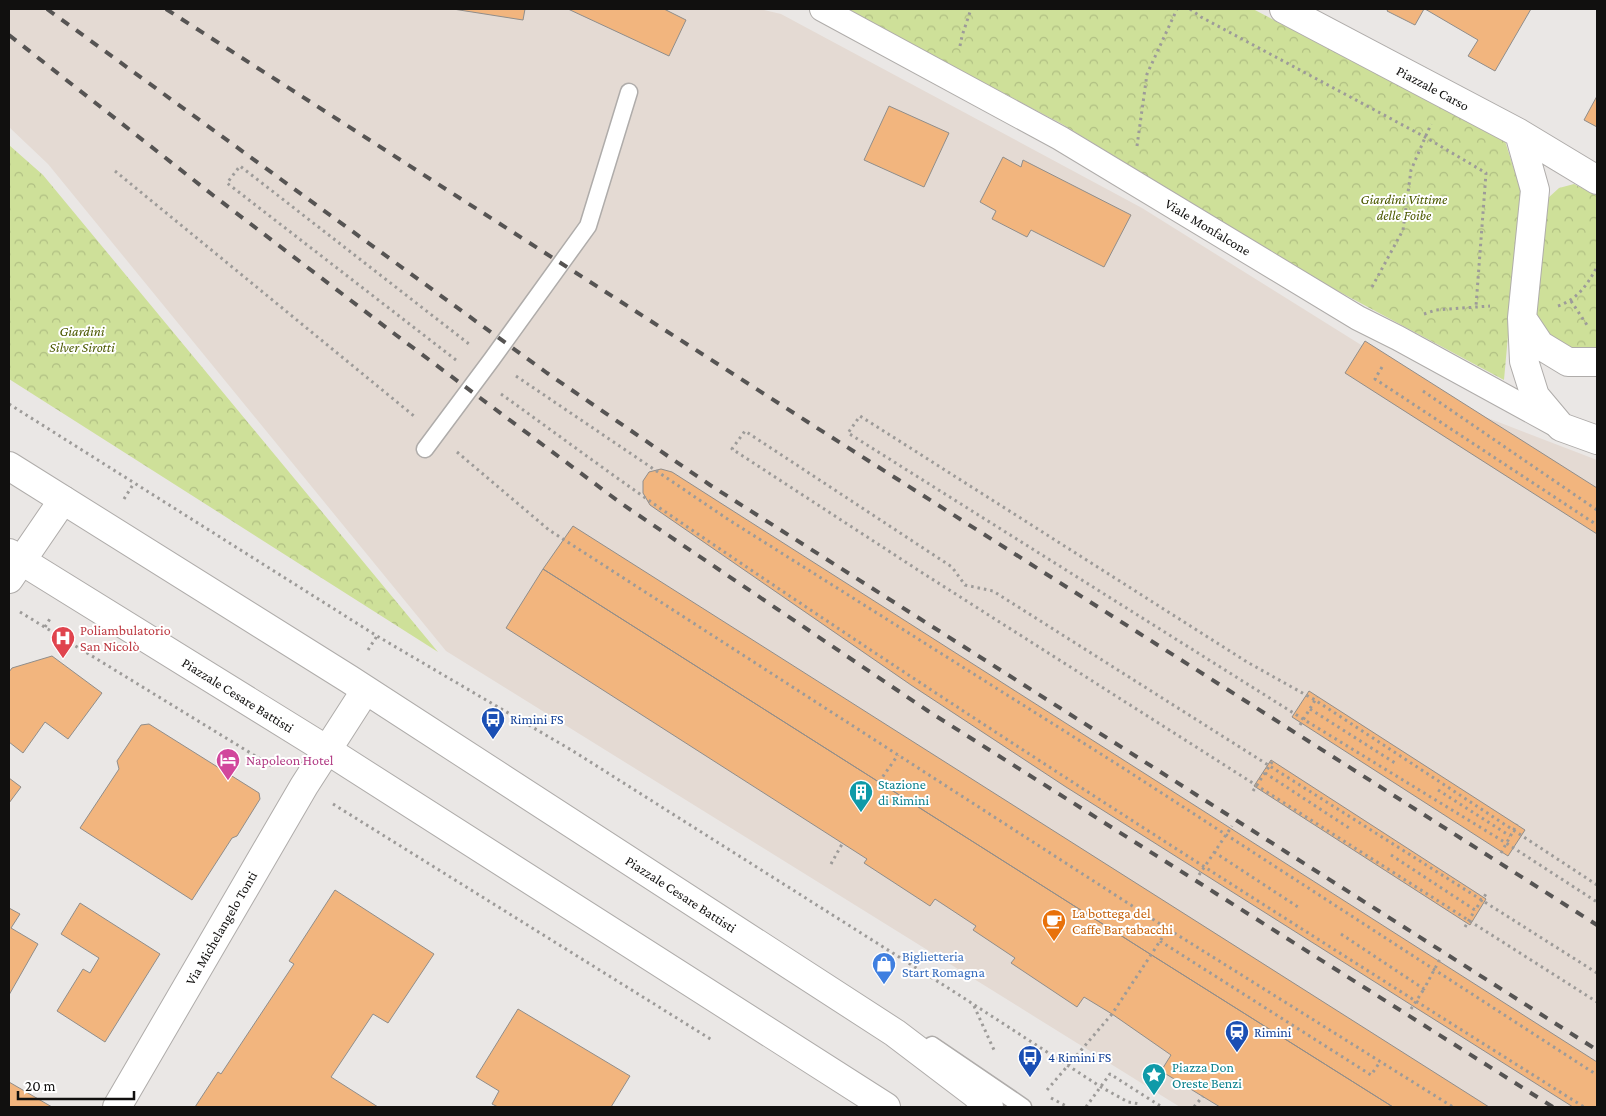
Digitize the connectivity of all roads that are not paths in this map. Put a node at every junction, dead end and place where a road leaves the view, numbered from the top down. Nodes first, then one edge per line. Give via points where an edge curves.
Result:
1 (822, 9) edge
2 (1284, 9) edge
3 (630, 92) dead end
4 (1519, 133) junction
5 (1589, 175) edge
6 (1535, 190) junction
7 (1522, 318) junction
8 (1597, 362) edge
9 (1561, 427) junction
10 (1597, 440) edge
11 (424, 449) dead end
12 (9, 466) edge
13 (63, 500) junction
14 (13, 565) edge
15 (365, 691) junction
16 (327, 750) junction
17 (895, 1033) junction
18 (117, 1107) edge
19 (886, 1107) edge
20 (989, 1107) edge
21 (1023, 1107) edge

1 - 9 street, Viale Monfalcone via 1060,138 1358,318
2 - 4 street, Piazzale Carso
3 - 11 lane via 588,226
4 - 5 street, Piazzale Carso
4 - 6 street
5 - 6 street, Piazzale Carso via 1554,175
6 - 7 street
7 - 8 street via 1540,345 1568,362
7 - 9 street via 1524,361 1535,396
9 - 10 street, Viale Monfalcone
12 - 13 street, Piazzale Cesare Battisti
13 - 14 street, Piazzale Cesare Battisti
13 - 15 street, Piazzale Cesare Battisti
14 - 16 street, Piazzale Cesare Battisti
15 - 16 street
15 - 17 street, Piazzale Cesare Battisti
16 - 18 street, Via Michelangelo Tonti
16 - 19 street, Piazzale Cesare Battisti
17 - 20 street, Piazzale Cesare Battisti via 974,1092
17 - 21 lane via 930,1044

